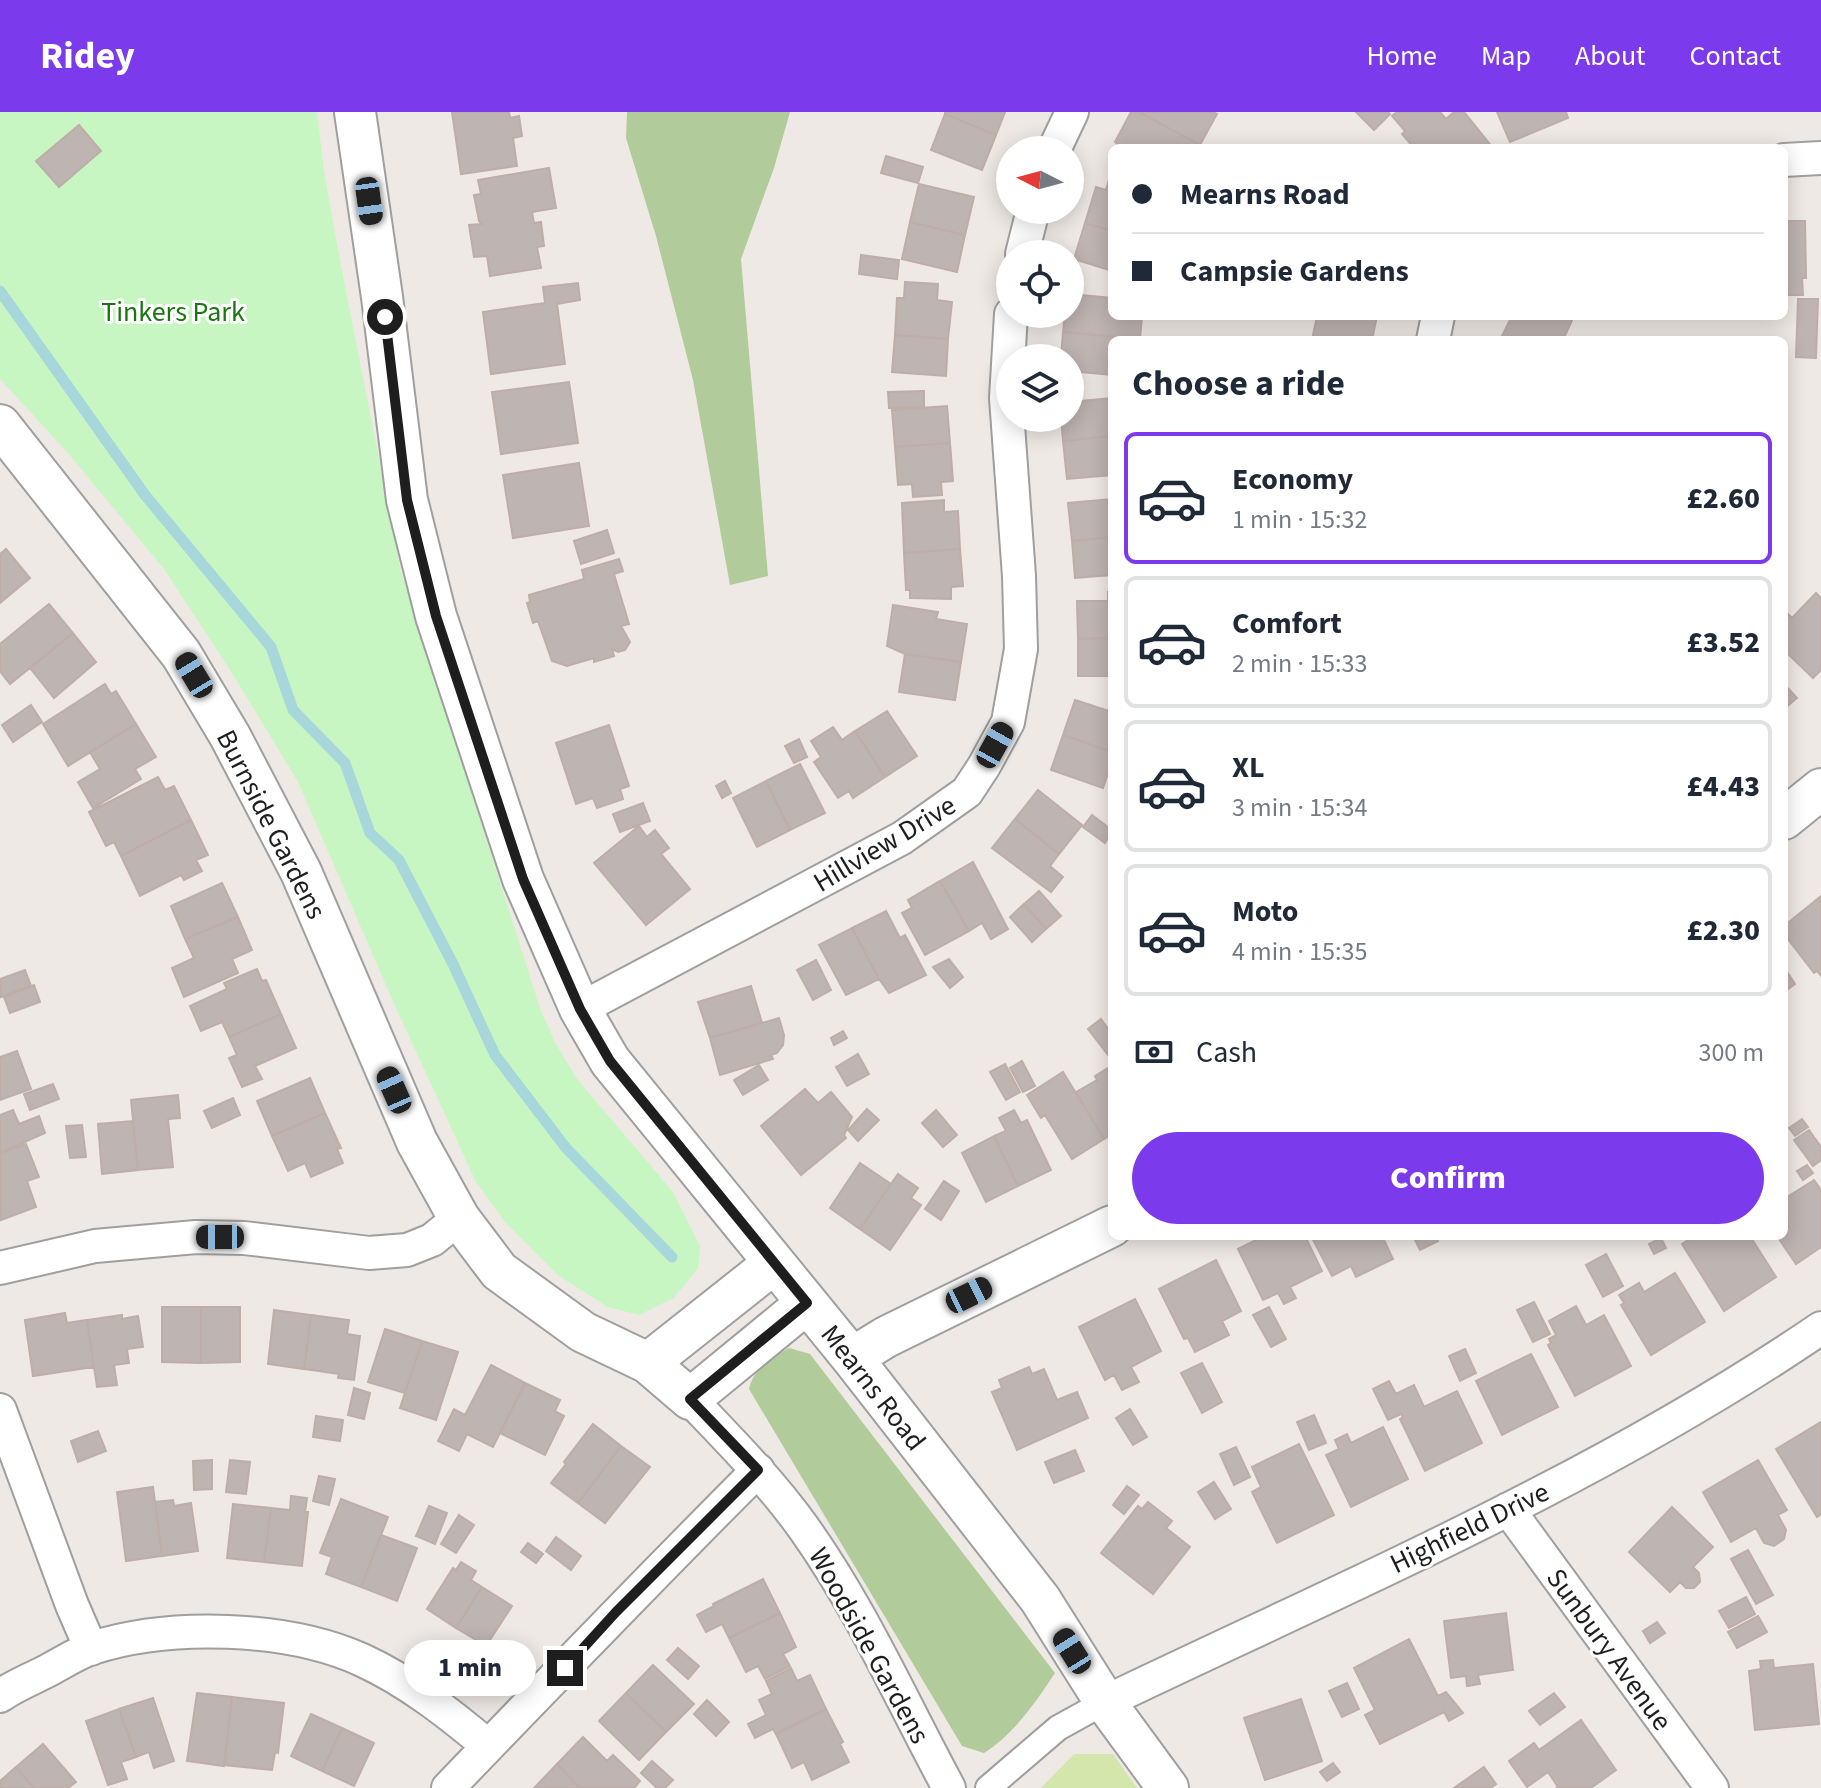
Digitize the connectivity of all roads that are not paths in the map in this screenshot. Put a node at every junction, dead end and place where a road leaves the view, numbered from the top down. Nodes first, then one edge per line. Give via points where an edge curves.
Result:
1 (355, 112) edge
2 (1072, 112) edge
3 (1061, 136) edge
4 (1821, 158) edge
5 (1788, 160) edge
6 (1010, 328) edge
7 (0, 425) edge
8 (1821, 789) edge
9 (1788, 816) edge
10 (580, 1009) junction
11 (459, 1218) junction
12 (1108, 1228) edge
13 (773, 1264) junction
14 (0, 1268) edge
15 (807, 1303) junction
16 (1821, 1328) edge
17 (852, 1358) junction
18 (648, 1363) junction
19 (690, 1399) junction
20 (0, 1410) edge
21 (758, 1470) junction
22 (1508, 1509) junction
23 (91, 1649) junction
24 (0, 1696) edge
25 (1105, 1702) junction
26 (488, 1746) junction
27 (448, 1788) edge
28 (949, 1788) edge
29 (988, 1788) edge
30 (1168, 1788) edge
31 (1712, 1788) edge

1 - 10 street, Mearns Road via 407,500 421,558 523,879
2 - 3 street
4 - 5 street
6 - 10 street, Hillview Drive via 1006,398 1021,649 1008,722 984,766 967,792 902,838
7 - 11 street, Burnside Gardens via 181,654 230,736 301,872 417,1142
8 - 9 street
10 - 13 street, Mearns Road via 610,1061
11 - 14 street via 432,1240 407,1250 369,1253 196,1237 95,1246
11 - 18 street, Burnside Gardens via 499,1271 583,1332
12 - 17 street
13 - 15 street, Mearns Road
13 - 18 street
15 - 17 street, Mearns Road
15 - 19 street
16 - 22 street, Highfield Drive via 1637,1442
17 - 25 street, Mearns Road via 1040,1599
18 - 19 street, Burnside Gardens
19 - 21 street, Woodside Gardens
20 - 23 street
21 - 26 street
21 - 28 street, Woodside Gardens via 804,1527 860,1617
22 - 25 street, Highfield Drive
22 - 31 street, Sunbury Avenue
23 - 24 street
23 - 26 street via 144,1637 208,1632 315,1644 362,1660 412,1688
25 - 29 street via 1058,1728
25 - 30 street, Mearns Road
26 - 27 street

